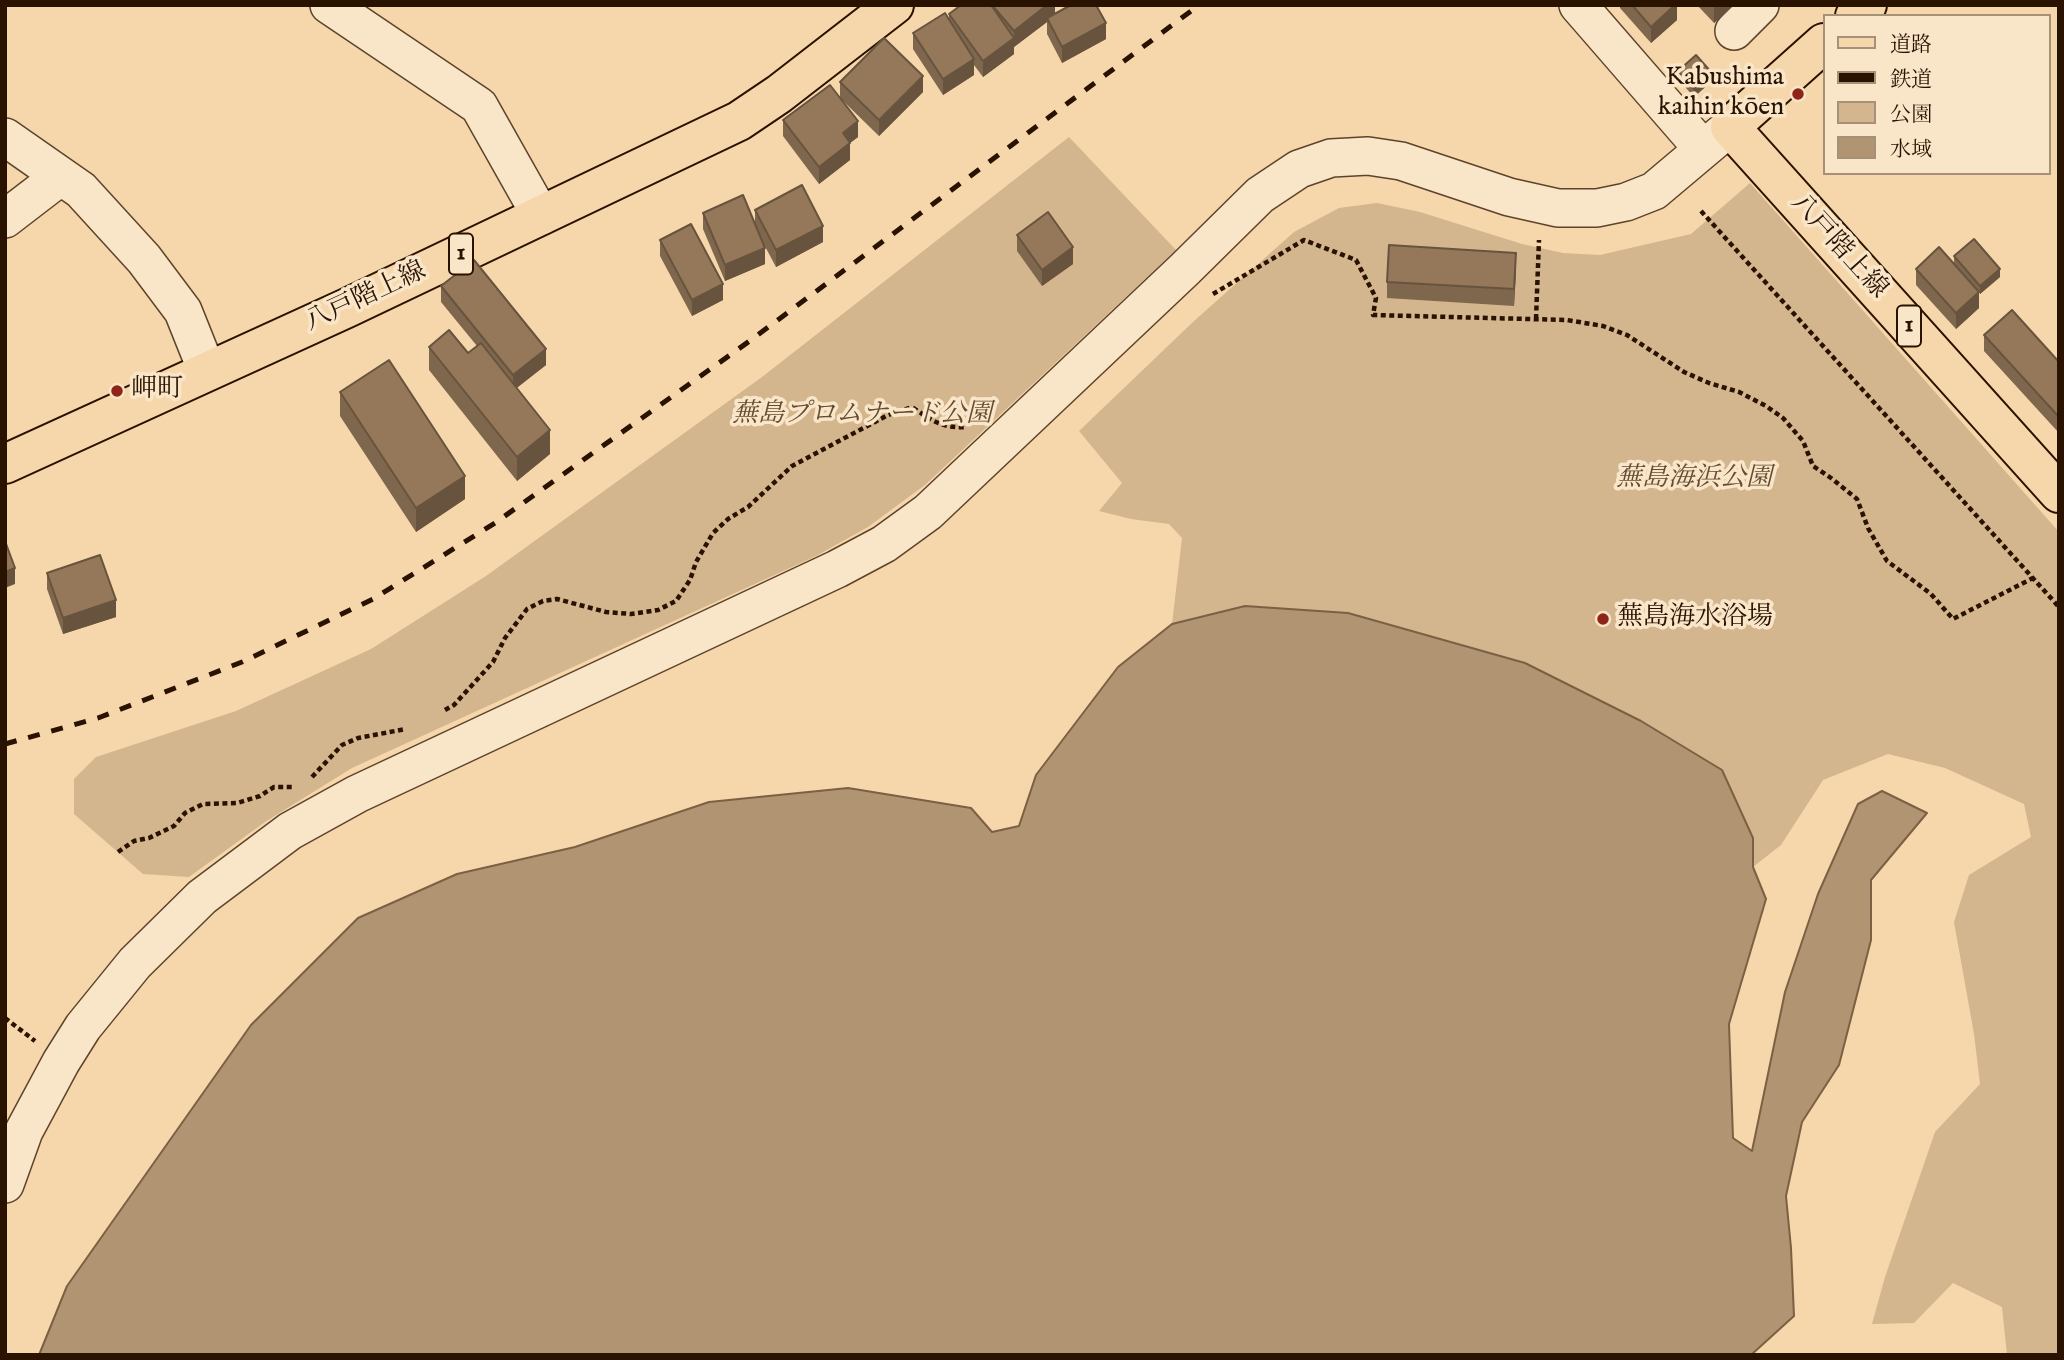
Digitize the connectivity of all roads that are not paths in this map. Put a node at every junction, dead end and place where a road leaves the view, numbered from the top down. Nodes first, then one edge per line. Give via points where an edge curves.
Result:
1 (329, 5) edge
2 (894, 5) edge
3 (1578, 5) edge
4 (1760, 5) edge
5 (1734, 30) dead end
6 (1822, 45) edge
7 (5, 137) edge
8 (1716, 138) junction
9 (61, 176) junction
10 (541, 216) junction
11 (5, 219) edge
12 (207, 371) junction
13 (5, 464) edge
14 (2059, 493) edge
15 (5, 1184) edge

1 - 10 street via 479,106
2 - 10 main road, 八戸階上線 / 1 via 739,121
3 - 8 street
4 - 5 street
6 - 8 main road
7 - 9 street
8 - 14 main road, 八戸階上線 / 1
8 - 15 street via 1654,191 1597,208 1534,203 1401,161 1368,156 1331,158 1299,169 1260,195 928,512 884,544 357,794 290,831 202,897 135,963 83,1027 24,1131
9 - 11 street
9 - 12 street via 81,190 144,259 183,312
10 - 12 main road, 八戸階上線 / 1
12 - 13 main road, 八戸階上線 / 1

